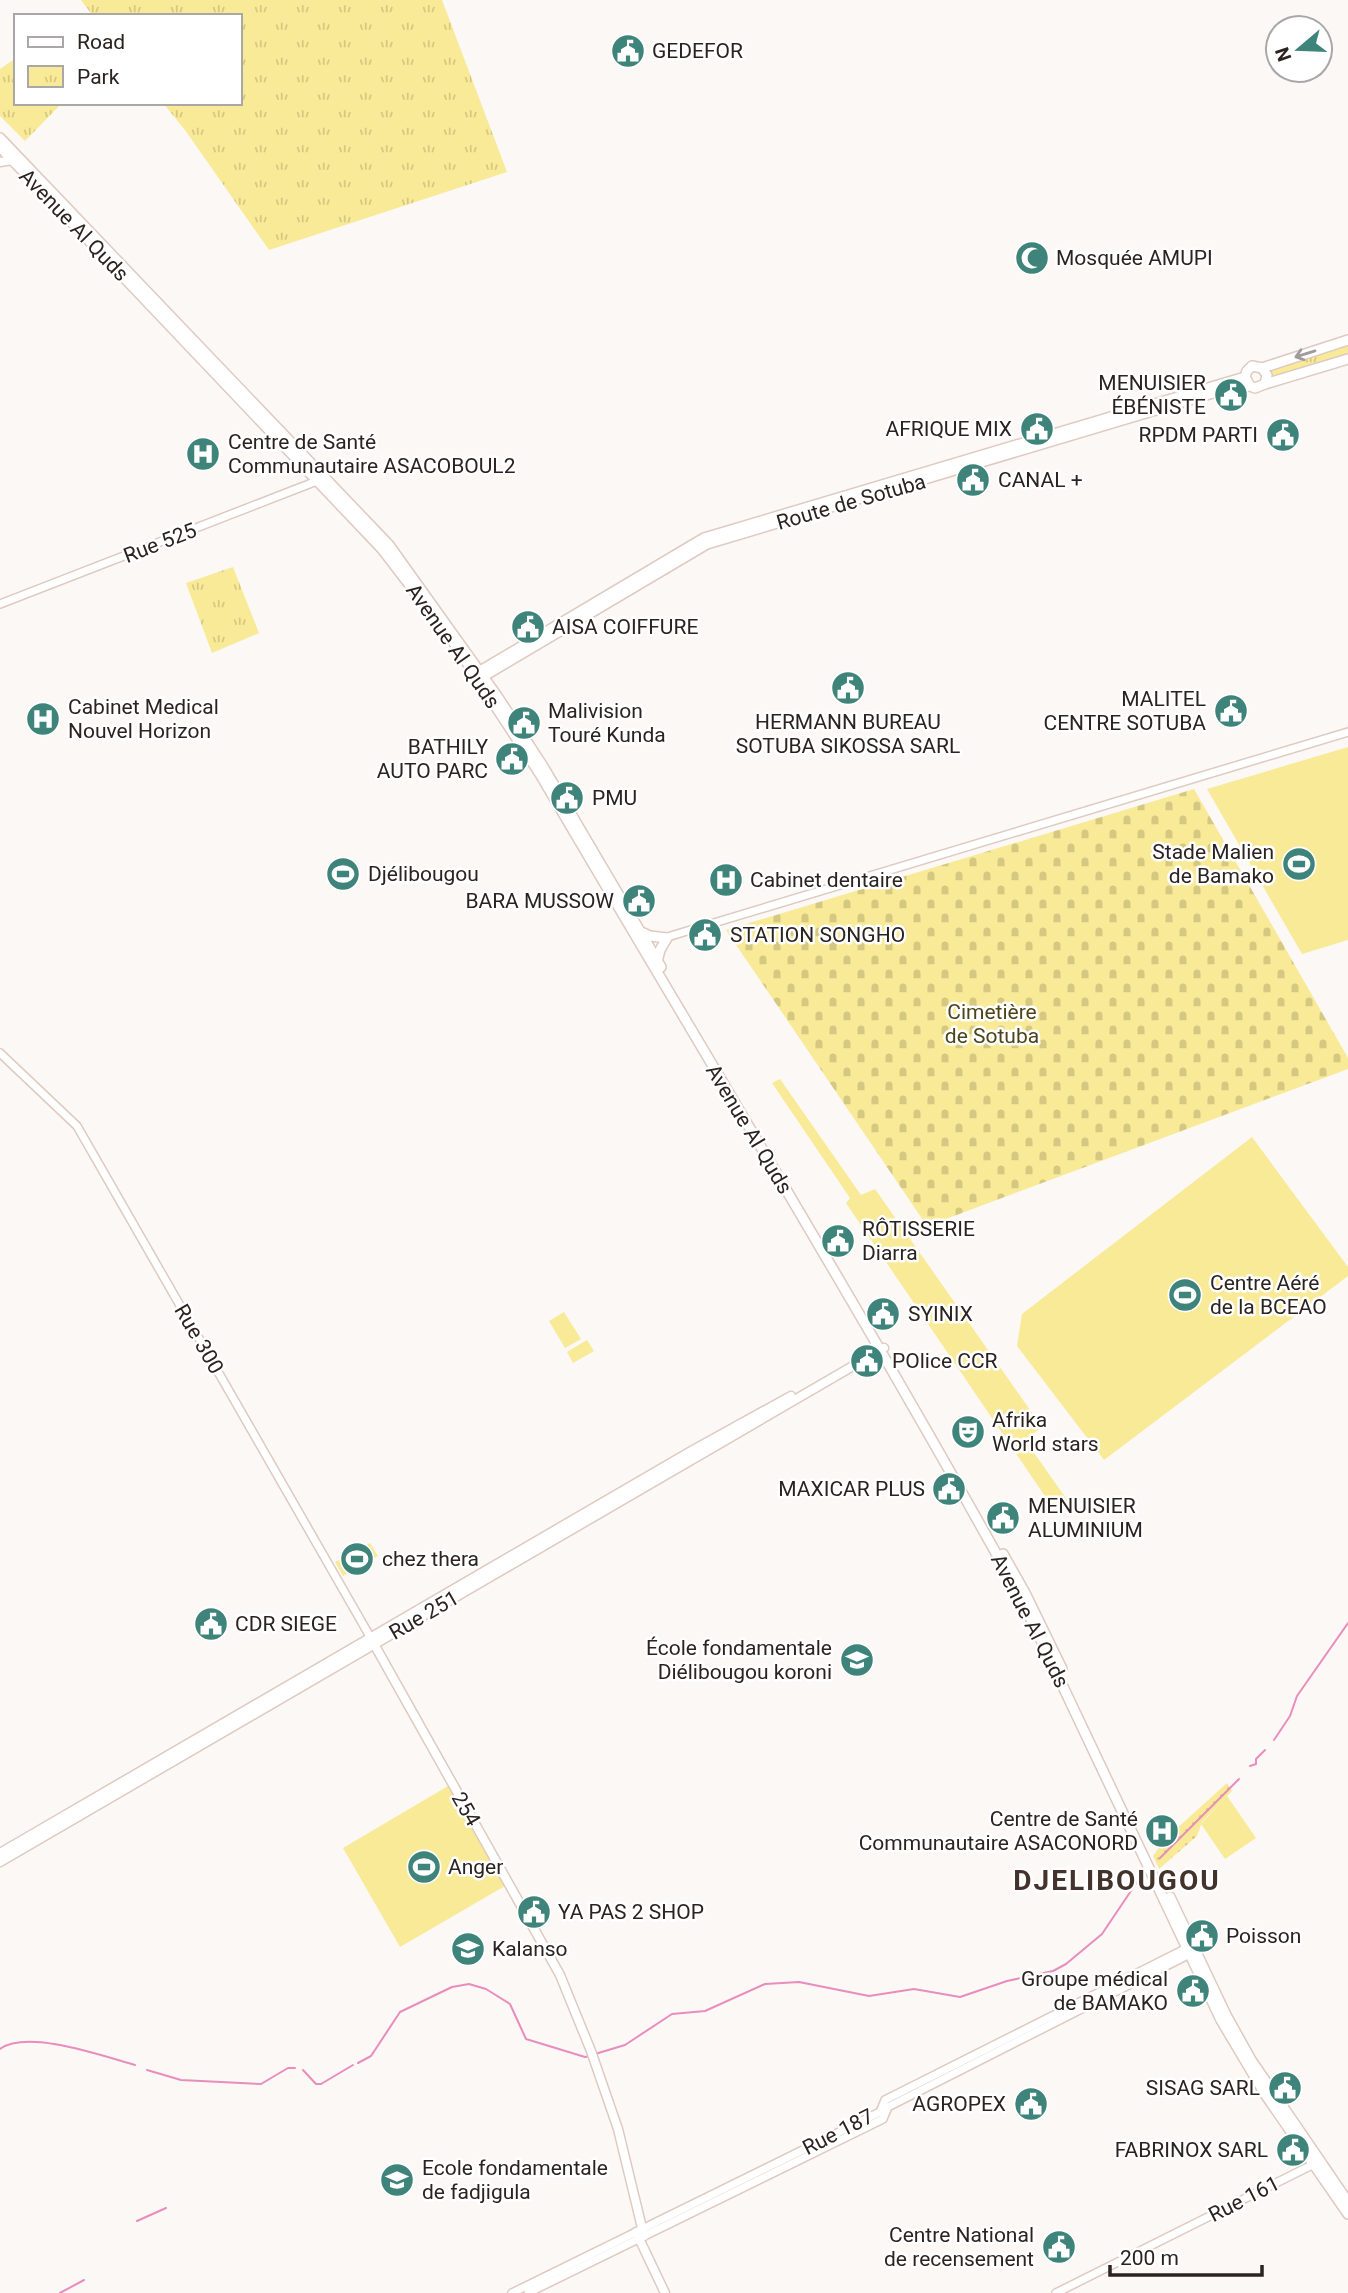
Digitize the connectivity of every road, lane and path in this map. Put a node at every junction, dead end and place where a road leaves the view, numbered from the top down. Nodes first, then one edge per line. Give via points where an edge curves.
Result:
1 (0, 138) edge
2 (7, 155) edge
3 (1348, 341) edge
4 (1348, 359) edge
5 (1262, 368) junction
6 (1248, 381) junction
7 (1265, 384) junction
8 (322, 479) junction
9 (0, 604) edge
10 (479, 675) junction
11 (1348, 732) edge
12 (639, 931) junction
13 (667, 938) junction
14 (643, 943) junction
15 (657, 962) junction
16 (0, 1054) edge
17 (881, 1347) junction
18 (372, 1641) junction
19 (0, 1853) edge
20 (0, 1862) edge
21 (1191, 1950) junction
22 (1317, 2163) junction
23 (1348, 2202) edge
24 (1348, 2214) edge
25 (638, 2235) junction
26 (512, 2293) edge
27 (528, 2293) edge
28 (660, 2293) edge
29 (666, 2293) edge
30 (1056, 2293) edge

1 - 2 main road, Avenue Al Quds
2 - 8 main road, Avenue Al Quds
3 -> 5 main road
4 - 7 main road
5 - 6 main road via 1252,366 1247,371
5 - 7 main road via 1267,375
6 - 7 main road via 1255,388
6 - 10 main road, Route de Sotuba via 707,544
8 - 9 street, Rue 525
8 - 10 main road, Avenue Al Quds via 406,578
10 - 12 main road, Avenue Al Quds via 544,768
10 - 14 main road, Avenue Al Quds
11 - 13 street
12 - 13 main road
12 - 14 main road, Avenue Al Quds
13 - 14 street
13 - 15 main road
14 - 15 main road, Avenue Al Quds
14 - 17 main road, Avenue Al Quds
15 - 17 main road, Avenue Al Quds
16 - 18 street, Rue 300 via 77,1126
17 - 18 main road, Rue 251
17 - 21 main road, Avenue Al Quds via 1026,1593
18 - 19 main road, Rue 251
18 - 20 main road, Rue 251
18 - 25 main road, 254 via 560,1975 618,2129
21 - 22 main road, Avenue Al Quds via 1251,2060
21 - 25 street, Rue 187 via 885,2100 880,2112
22 - 23 main road, Avenue Al Quds
22 - 24 main road, Avenue Al Quds
22 - 30 street, Rue 161
25 - 26 street, Rue 187
25 - 27 street, Rue 187
25 - 28 main road
25 - 29 main road

